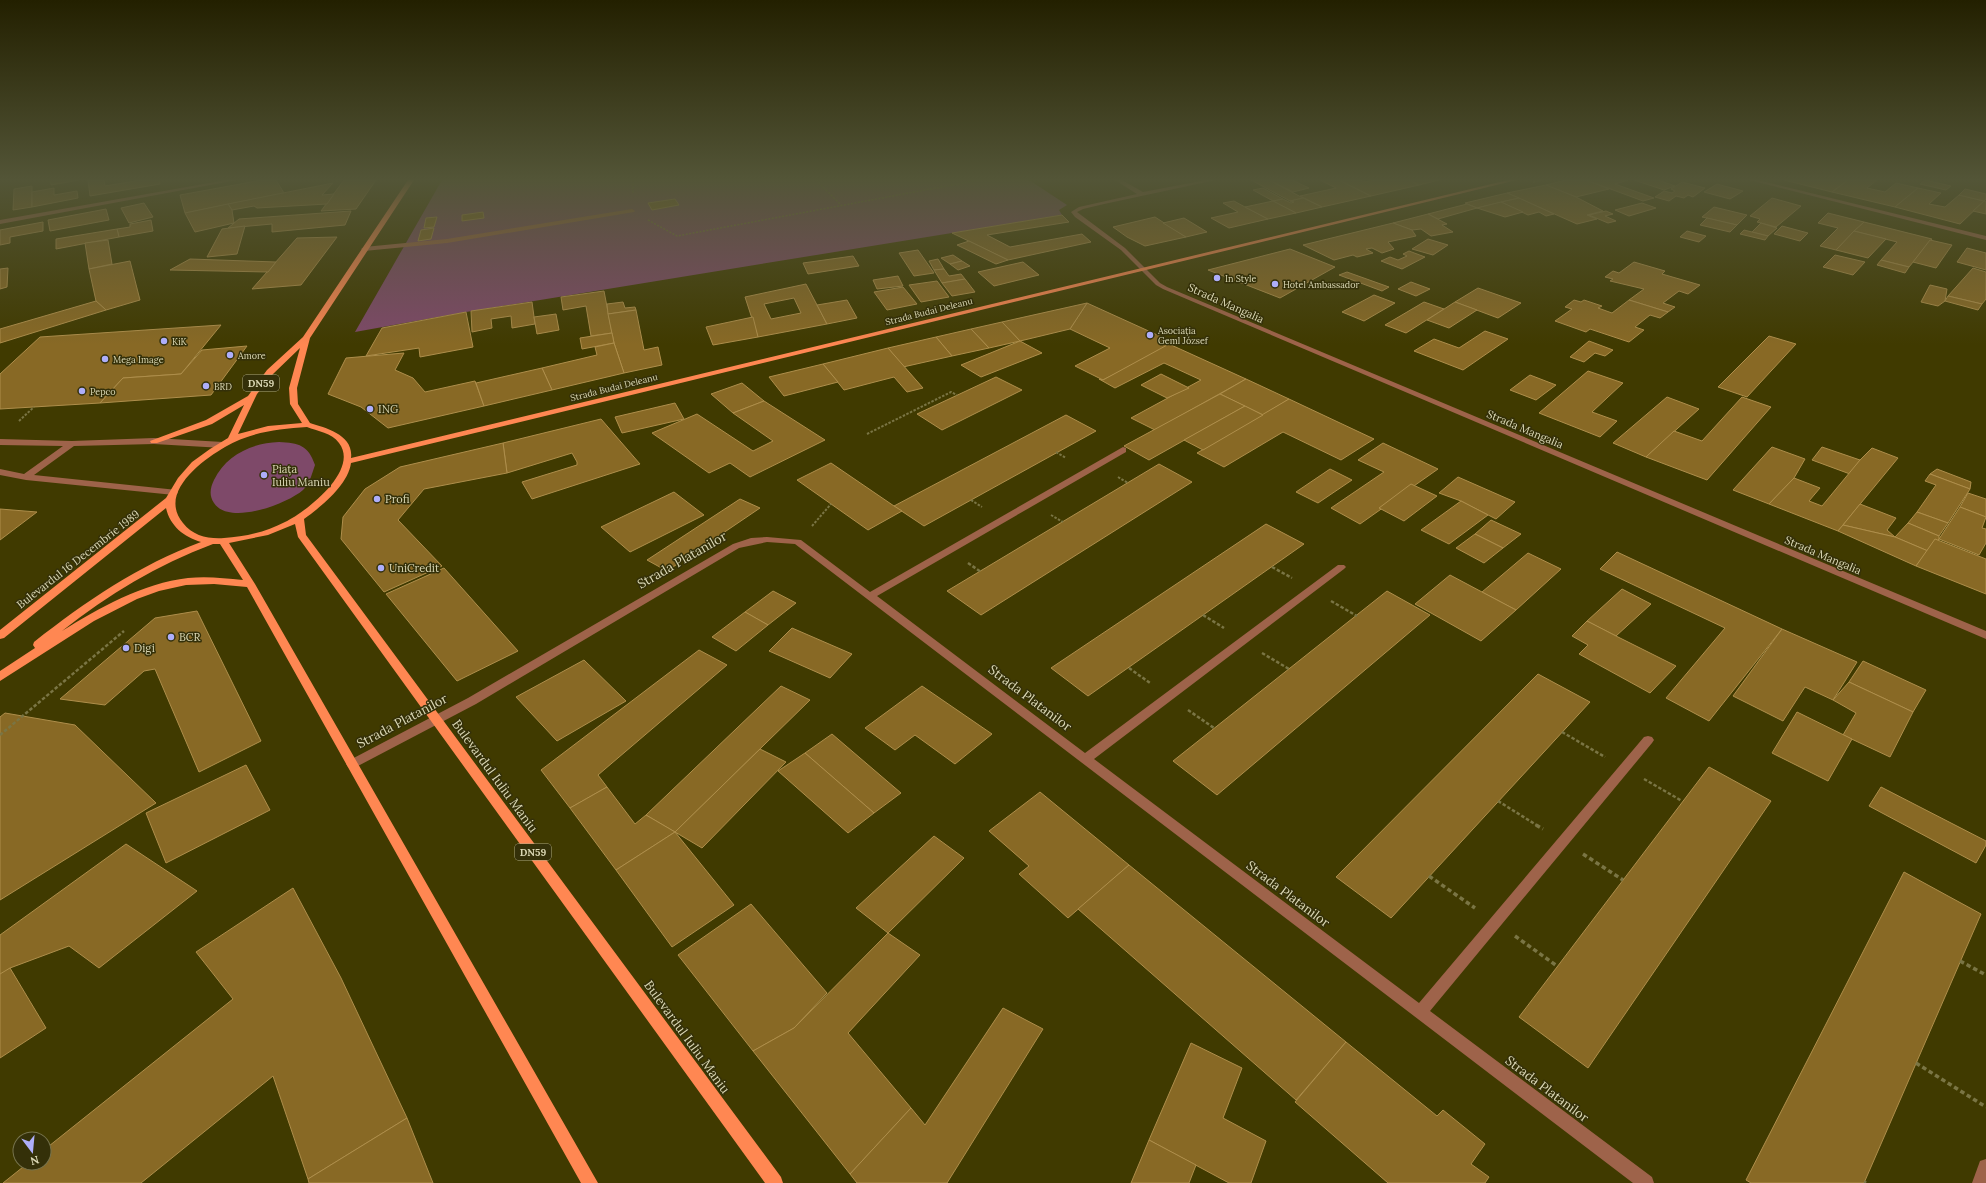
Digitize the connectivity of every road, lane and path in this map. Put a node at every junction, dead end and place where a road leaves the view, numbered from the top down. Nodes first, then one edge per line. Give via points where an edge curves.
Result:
1 (373, 235) edge
2 (483, 235) edge
3 (1104, 235) edge
4 (1286, 235) edge
5 (1975, 235) edge
6 (1986, 238) edge
7 (364, 249) junction
8 (1143, 270) junction
9 (306, 338) junction
10 (957, 395) dead end
11 (250, 398) junction
12 (34, 407) dead end
13 (19, 421) dead end
14 (307, 425) junction
15 (868, 434) dead end
16 (231, 440) junction
17 (154, 441) junction
18 (0, 442) edge
19 (72, 444) junction
20 (223, 445) junction
21 (1123, 450) dead end
22 (348, 461) junction
23 (0, 472) edge
24 (26, 477) junction
25 (172, 496) junction
26 (831, 504) dead end
27 (299, 518) junction
28 (217, 541) junction
29 (798, 542) junction
30 (1341, 568) dead end
31 (250, 584) junction
32 (870, 596) junction
33 (124, 631) dead end
34 (0, 635) edge
35 (1986, 635) edge
36 (9, 670) junction
37 (0, 678) edge
38 (436, 720) junction
39 (0, 734) edge
40 (1648, 740) dead end
41 (1085, 759) junction
42 (352, 764) junction
43 (1960, 961) dead end
44 (1986, 975) edge
45 (1420, 1012) junction
46 (1916, 1063) dead end
47 (1986, 1107) edge
48 (1986, 1167) edge
49 (590, 1183) edge
50 (776, 1183) edge
51 (1646, 1183) edge
52 (1980, 1183) edge

1 - 7 main road, DN59
2 - 7 street
3 - 8 street, Strada Mangalia via 1123,249
4 - 8 main road, Strada Budai Deleanu
5 - 6 street
7 - 9 main road, DN59
8 - 22 main road, Strada Budai Deleanu
8 - 35 street, Strada Mangalia via 1158,284 1245,323
9 - 11 main road, DN59 via 270,372
9 - 14 main road, DN59 via 293,388 294,404
10 - 15 path via 951,392
11 - 16 main road, DN59
11 - 17 main road via 208,422
12 - 13 path
14 - 16 main road via 271,428
14 - 22 main road via 336,434 343,441
16 - 20 main road
17 - 19 street
17 - 20 street
18 - 19 street
19 - 24 street
20 - 25 main road via 197,463
21 - 32 street
22 - 27 main road via 342,478 332,491
23 - 24 street
24 - 25 street
25 - 28 main road via 173,517 184,531 196,539
25 - 34 main road, Bulevardul 16 Decembrie 1989
26 - 29 path
27 - 28 main road via 254,536
27 - 38 main road, Bulevardul Iuliu Maniu / DN59 via 300,535
28 - 31 main road
28 - 36 main road via 162,560 140,571 66,622
29 - 32 street, Strada Platanilor
29 - 38 street, Strada Platanilor via 778,538 736,546
30 - 41 street
31 - 36 main road via 190,581 160,587 83,624
31 - 42 main road
32 - 41 street, Strada Platanilor
33 - 39 path
36 - 37 main road
38 - 42 street, Strada Platanilor
38 - 50 main road, Bulevardul Iuliu Maniu / DN59
40 - 45 street
41 - 45 street, Strada Platanilor
42 - 49 main road
43 - 44 path
45 - 51 street, Strada Platanilor
46 - 47 path
48 - 52 street

